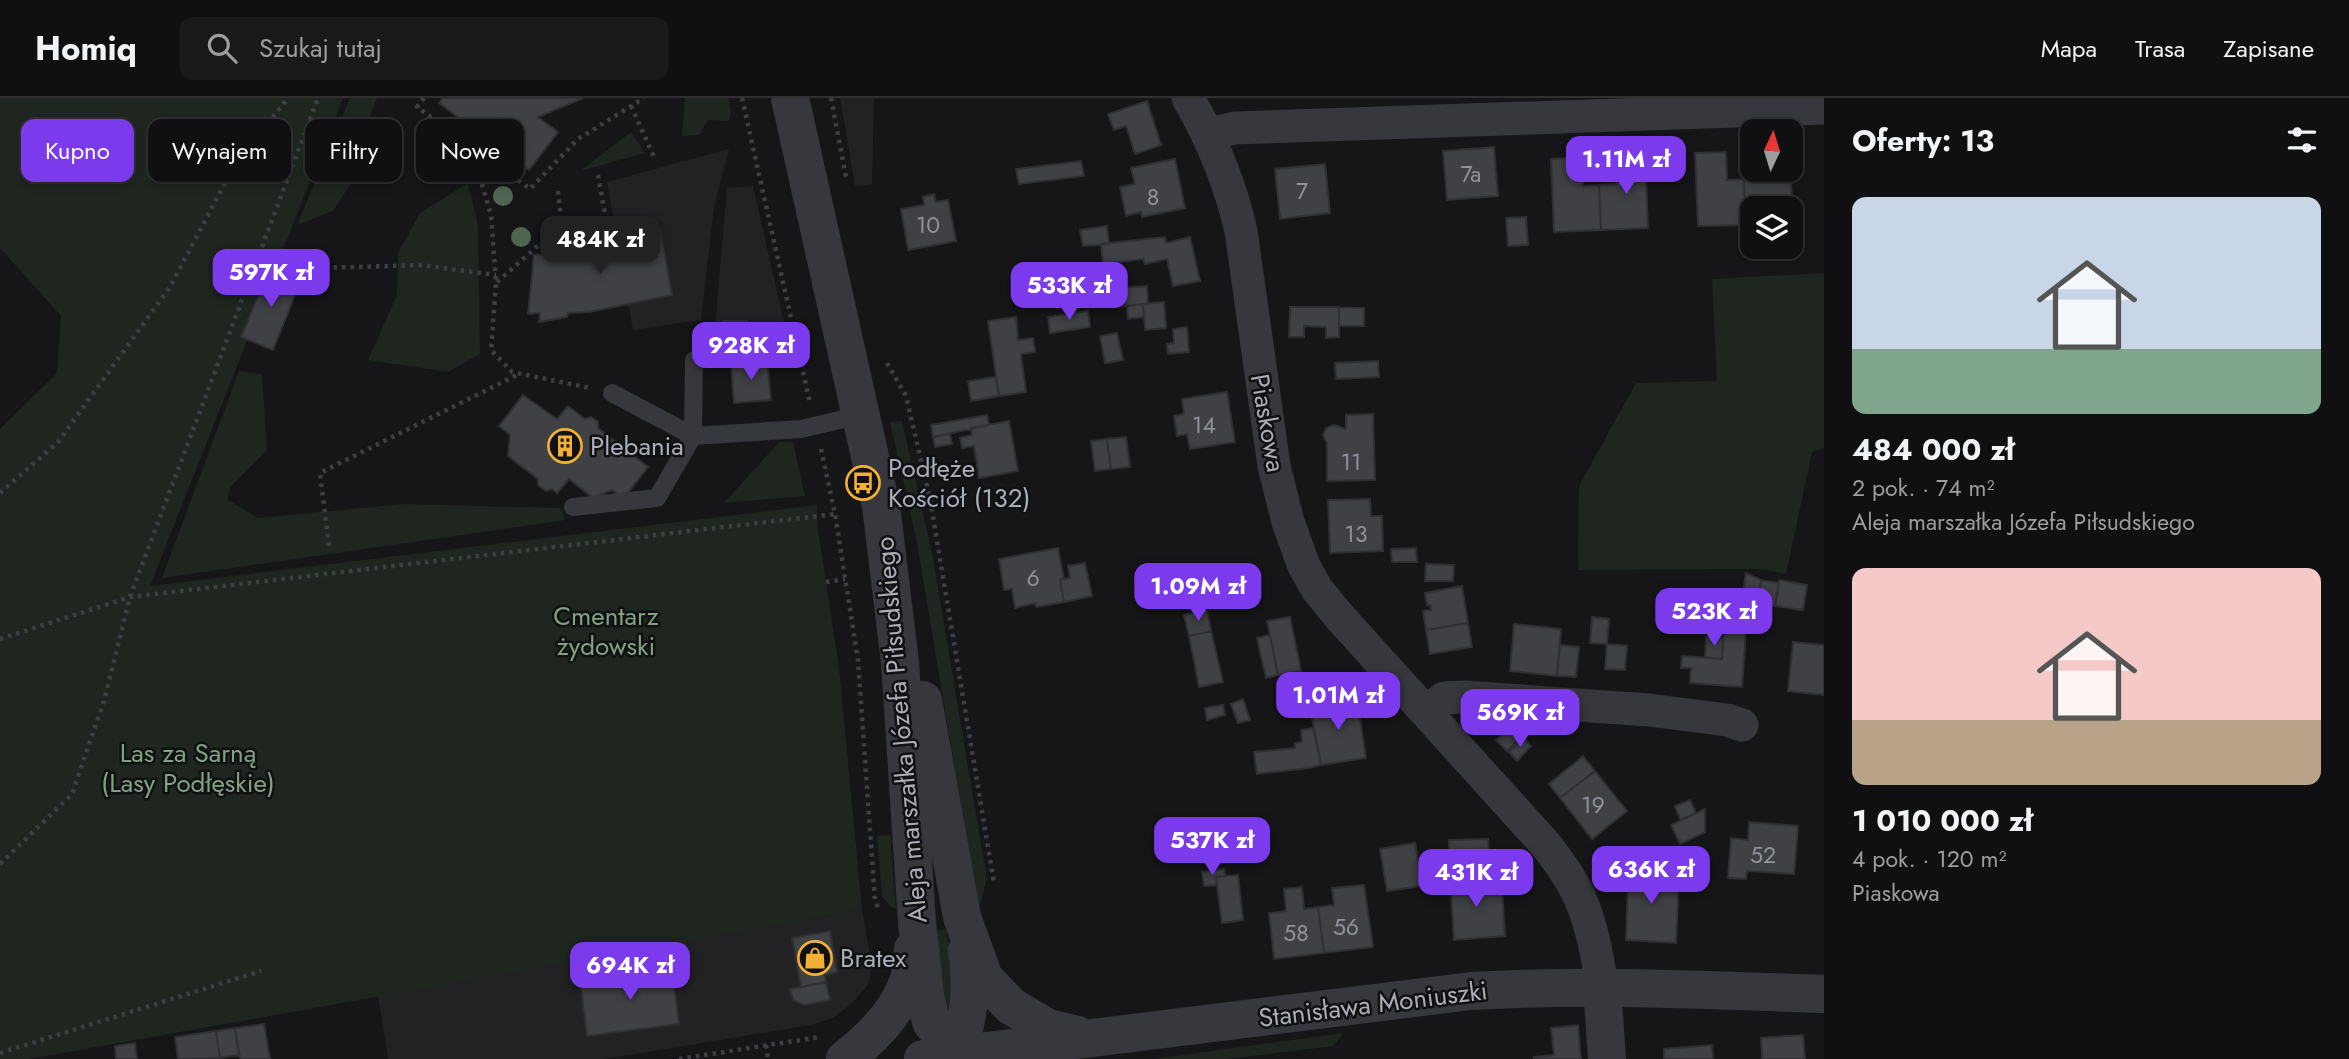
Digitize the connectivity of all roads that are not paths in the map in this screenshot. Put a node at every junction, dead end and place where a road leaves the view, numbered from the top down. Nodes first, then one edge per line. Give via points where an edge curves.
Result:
1 (790, 98) edge
2 (1188, 98) edge
3 (1824, 108) edge
4 (1209, 134) junction
5 (694, 360) dead end
6 (612, 393) road end
7 (861, 415) junction
8 (693, 436) junction
9 (881, 506) junction
10 (573, 507) dead end
11 (1426, 712) junction
12 (1742, 725) dead end
13 (962, 917) junction
14 (899, 918) junction
15 (1602, 986) junction
16 (1824, 993) edge
17 (1091, 1038) junction
18 (834, 1047) edge
19 (940, 1057) edge
20 (1607, 1059) edge

1 - 7 street, Aleja marszałka Józefa Piłsudskiego
2 - 4 street, Piaskowa
3 - 4 street via 1236,128
4 - 11 street, Piaskowa via 1241,231 1274,466 1295,544 1317,589
5 - 8 lane
6 - 8 lane
7 - 8 lane via 801,429
7 - 9 street, Aleja marszałka Józefa Piłsudskiego
8 - 10 lane via 657,498
9 - 13 street via 916,660
9 - 14 street, Aleja marszałka Józefa Piłsudskiego via 900,662
11 - 12 street via 1444,698 1465,697 1649,710
11 - 15 street, Piaskowa via 1564,869 1583,909
13 - 17 street via 984,978 1012,1006 1048,1028
13 - 19 street, Aleja marszałka Józefa Piłsudskiego via 970,967 968,1019
14 - 18 street via 909,981 893,1010 864,1045
14 - 19 street, Aleja marszałka Józefa Piłsudskiego
15 - 16 street, Stanisława Moniuszki
15 - 17 street, Stanisława Moniuszki via 1471,991
15 - 20 street, Piaskowa
17 - 19 street, Stanisława Moniuszki

